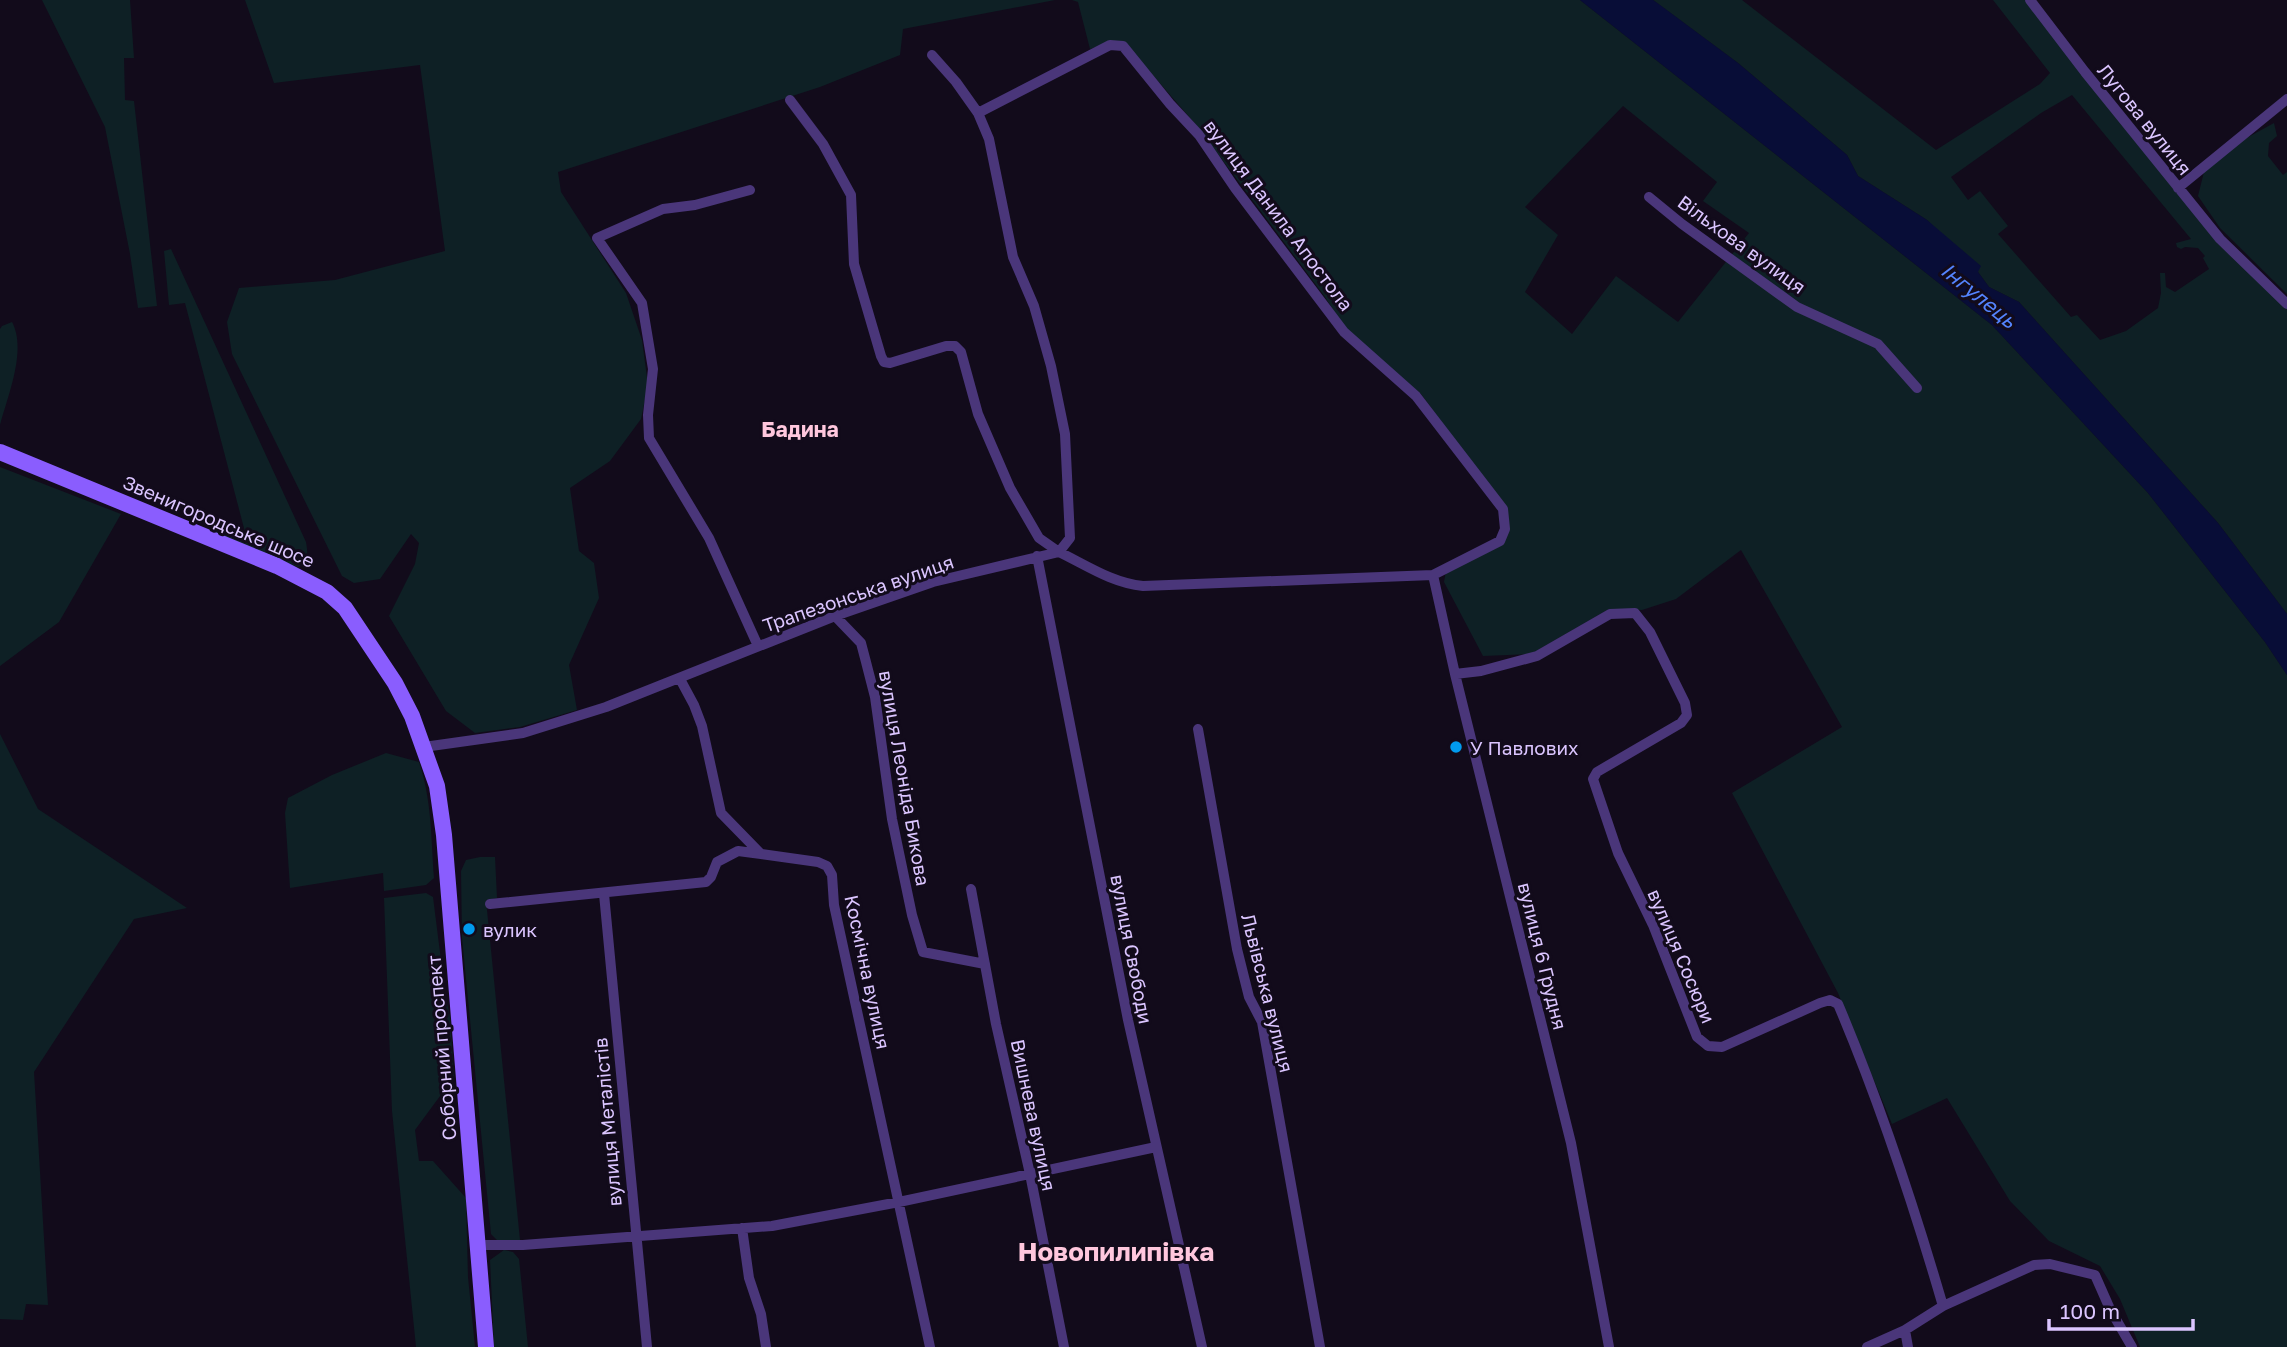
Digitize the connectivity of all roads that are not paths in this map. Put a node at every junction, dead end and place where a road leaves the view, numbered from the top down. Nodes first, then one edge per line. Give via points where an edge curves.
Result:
1 (2030, 0) edge
2 (932, 55) dead end
3 (2287, 99) edge
4 (790, 100) dead end
5 (978, 113) junction
6 (2178, 188) junction
7 (750, 190) dead end
8 (1649, 197) dead end
9 (2287, 304) edge
10 (1917, 388) dead end
11 (0, 452) edge
12 (1059, 552) junction
13 (1037, 556) junction
14 (1433, 575) junction
15 (835, 616) junction
16 (758, 646) junction
17 (1455, 674) junction
18 (680, 679) junction
19 (1198, 729) dead end
20 (424, 747) junction
21 (761, 854) junction
22 (971, 889) dead end
23 (604, 894) junction
24 (490, 904) dead end
25 (985, 964) junction
26 (1156, 1147) junction
27 (1030, 1174) junction
28 (899, 1202) junction
29 (742, 1228) junction
30 (637, 1235) junction
31 (479, 1245) junction
32 (1943, 1306) junction
33 (1905, 1330) junction
34 (486, 1347) edge
35 (647, 1347) edge
36 (766, 1347) edge
37 (930, 1347) edge
38 (1064, 1347) edge
39 (1202, 1347) edge
40 (1320, 1347) edge
41 (1609, 1347) edge
42 (1867, 1347) edge
43 (1908, 1347) edge
44 (2132, 1347) edge

1 - 6 street, Лугова вулиця
2 - 5 street
3 - 6 street
4 - 12 street via 851,195 854,264 884,362 946,346 961,352 978,414 1010,488 1039,538
5 - 12 street via 989,139 1013,257 1034,306 1051,366 1065,434 1070,538
5 - 14 street, вулиця Данила Апостола via 1110,45 1123,46 1199,135 1344,332 1416,396 1503,509 1505,528 1500,541
6 - 9 street, Лугова вулиця via 2237,256
7 - 16 street via 663,209 597,238 642,303 653,369 649,438 709,538
8 - 10 street, Вільхова вулиця via 1797,307 1878,344
11 - 20 main road, Звенигородське шосе via 277,566 327,592 345,608 395,683
12 - 13 street, Трапезонська вулиця
12 - 14 street via 1112,579 1143,586
13 - 15 street, Трапезонська вулиця via 933,582
13 - 26 street, вулиця Свободи
14 - 17 street, вулиця 6 Грудня
15 - 16 street, Трапезонська вулиця
15 - 25 street, вулиця Леоніда Бикова via 861,643 869,673 892,819 923,953
16 - 18 street, Трапезонська вулиця
17 - 32 street, вулиця Сосюри via 1537,656 1610,614 1635,613 1650,632 1687,715 1681,723 1597,772 1593,779 1618,853 1653,925 1697,1037 1708,1046 1722,1047 1829,1000 1838,1004 1871,1082
17 - 41 street, вулиця 6 Грудня via 1571,1143
18 - 20 street, Трапезонська вулиця via 523,733
18 - 21 street via 702,726 721,813
19 - 40 street, Львівська вулиця via 1237,949 1249,997 1262,1022
20 - 31 main road, Соборний проспект via 437,786 444,835
21 - 23 street, Космічна вулиця via 738,851 717,862 706,882
21 - 28 street, Космічна вулиця via 818,862 832,875 834,905
22 - 25 street, Вишнева вулиця
23 - 24 street
23 - 30 street, вулиця Металістів
25 - 27 street, Вишнева вулиця
26 - 27 street
26 - 39 street, вулиця Свободи
27 - 28 street
27 - 38 street, Вишнева вулиця
28 - 29 street
28 - 37 street, Космічна вулиця
29 - 30 street
29 - 36 street
30 - 31 street
30 - 35 street, вулиця Металістів
31 - 34 main road, Соборний проспект
32 - 33 street
32 - 44 street via 2034,1265 2050,1264 2095,1275
33 - 42 street
33 - 43 street

